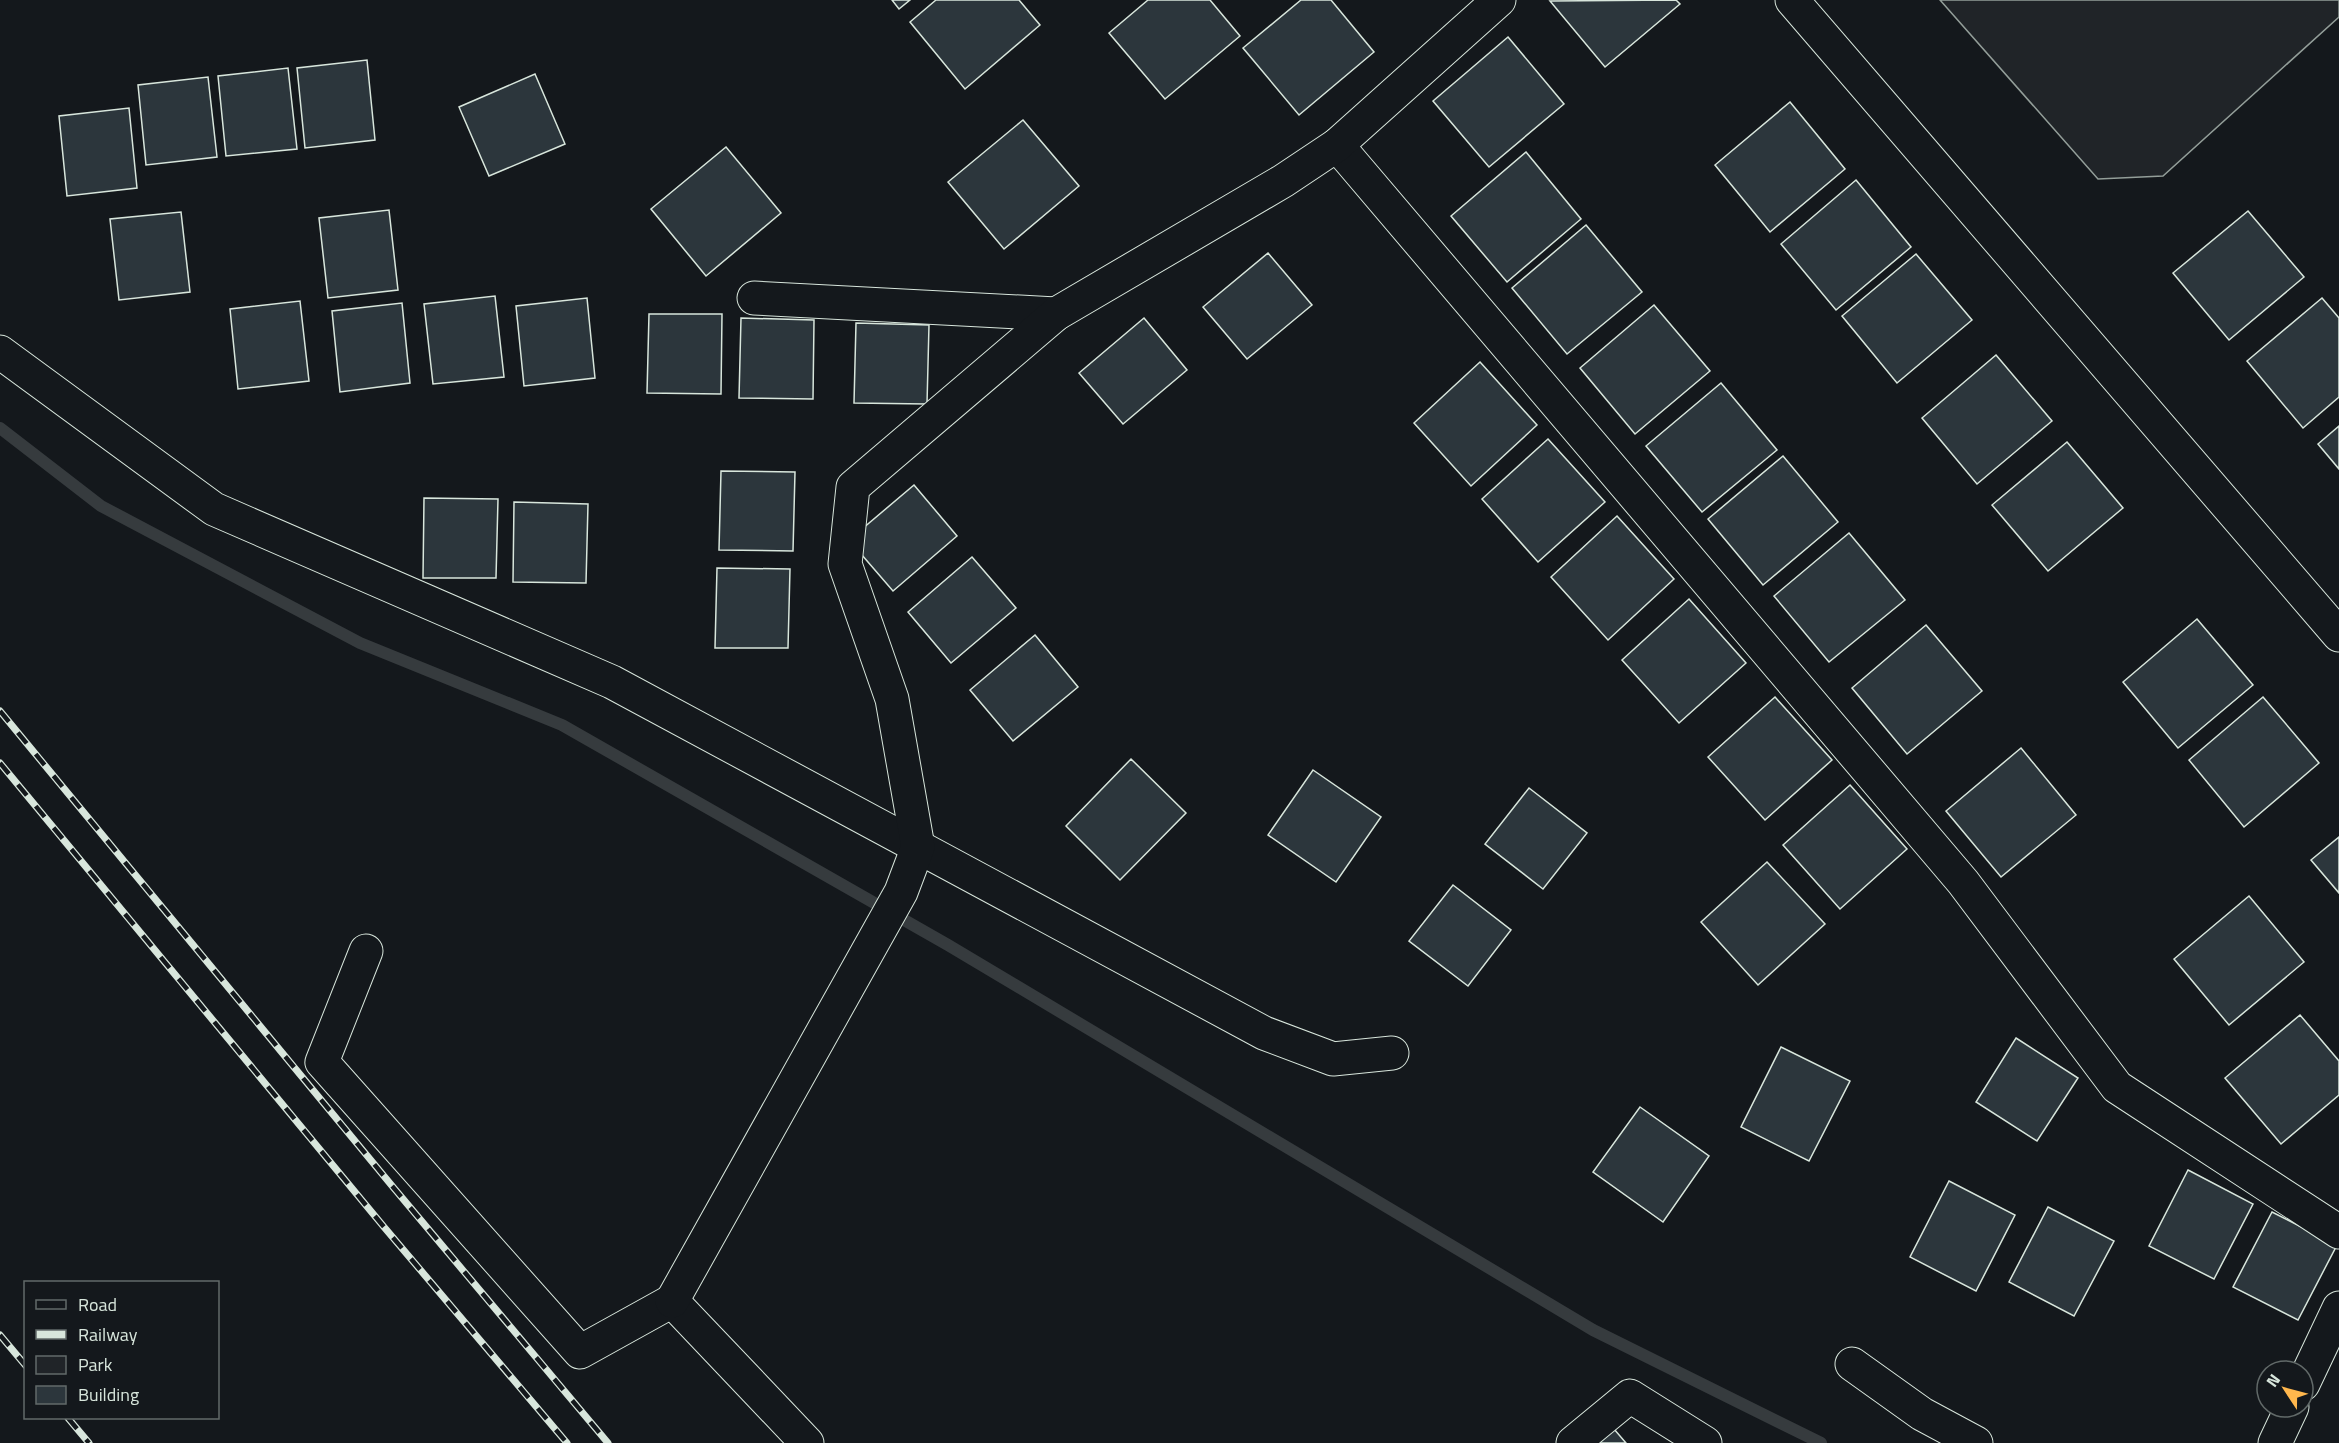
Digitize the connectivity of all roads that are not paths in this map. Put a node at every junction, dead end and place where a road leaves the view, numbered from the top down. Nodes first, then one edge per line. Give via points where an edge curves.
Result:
1 (1499, 0) edge
2 (1792, 0) edge
3 (1337, 145) junction
4 (754, 298) dead end
5 (1056, 314) junction
6 (0, 352) edge
7 (2339, 635) edge
8 (918, 847) junction
9 (366, 951) dead end
10 (1392, 1053) dead end
11 (2339, 1232) edge
12 (672, 1301) junction
13 (2339, 1308) edge
14 (2315, 1359) edge
15 (1852, 1364) dead end
16 (2286, 1419) edge
17 (807, 1443) edge
18 (1573, 1443) edge
19 (1704, 1443) edge
20 (1976, 1443) edge
21 (2275, 1443) edge

1 - 3 street
2 - 7 street
3 - 5 street via 1283,181
3 - 11 street via 1963,882 2117,1087
4 - 5 street
5 - 8 street via 853,487 845,564 892,699
6 - 8 street via 214,509 612,682
8 - 10 street via 1264,1033 1333,1059
8 - 12 street via 902,892
9 - 12 street via 322,1062 580,1352
12 - 17 street
13 - 14 street
15 - 20 street via 1922,1414
16 - 21 street
18 - 19 street via 1630,1396

